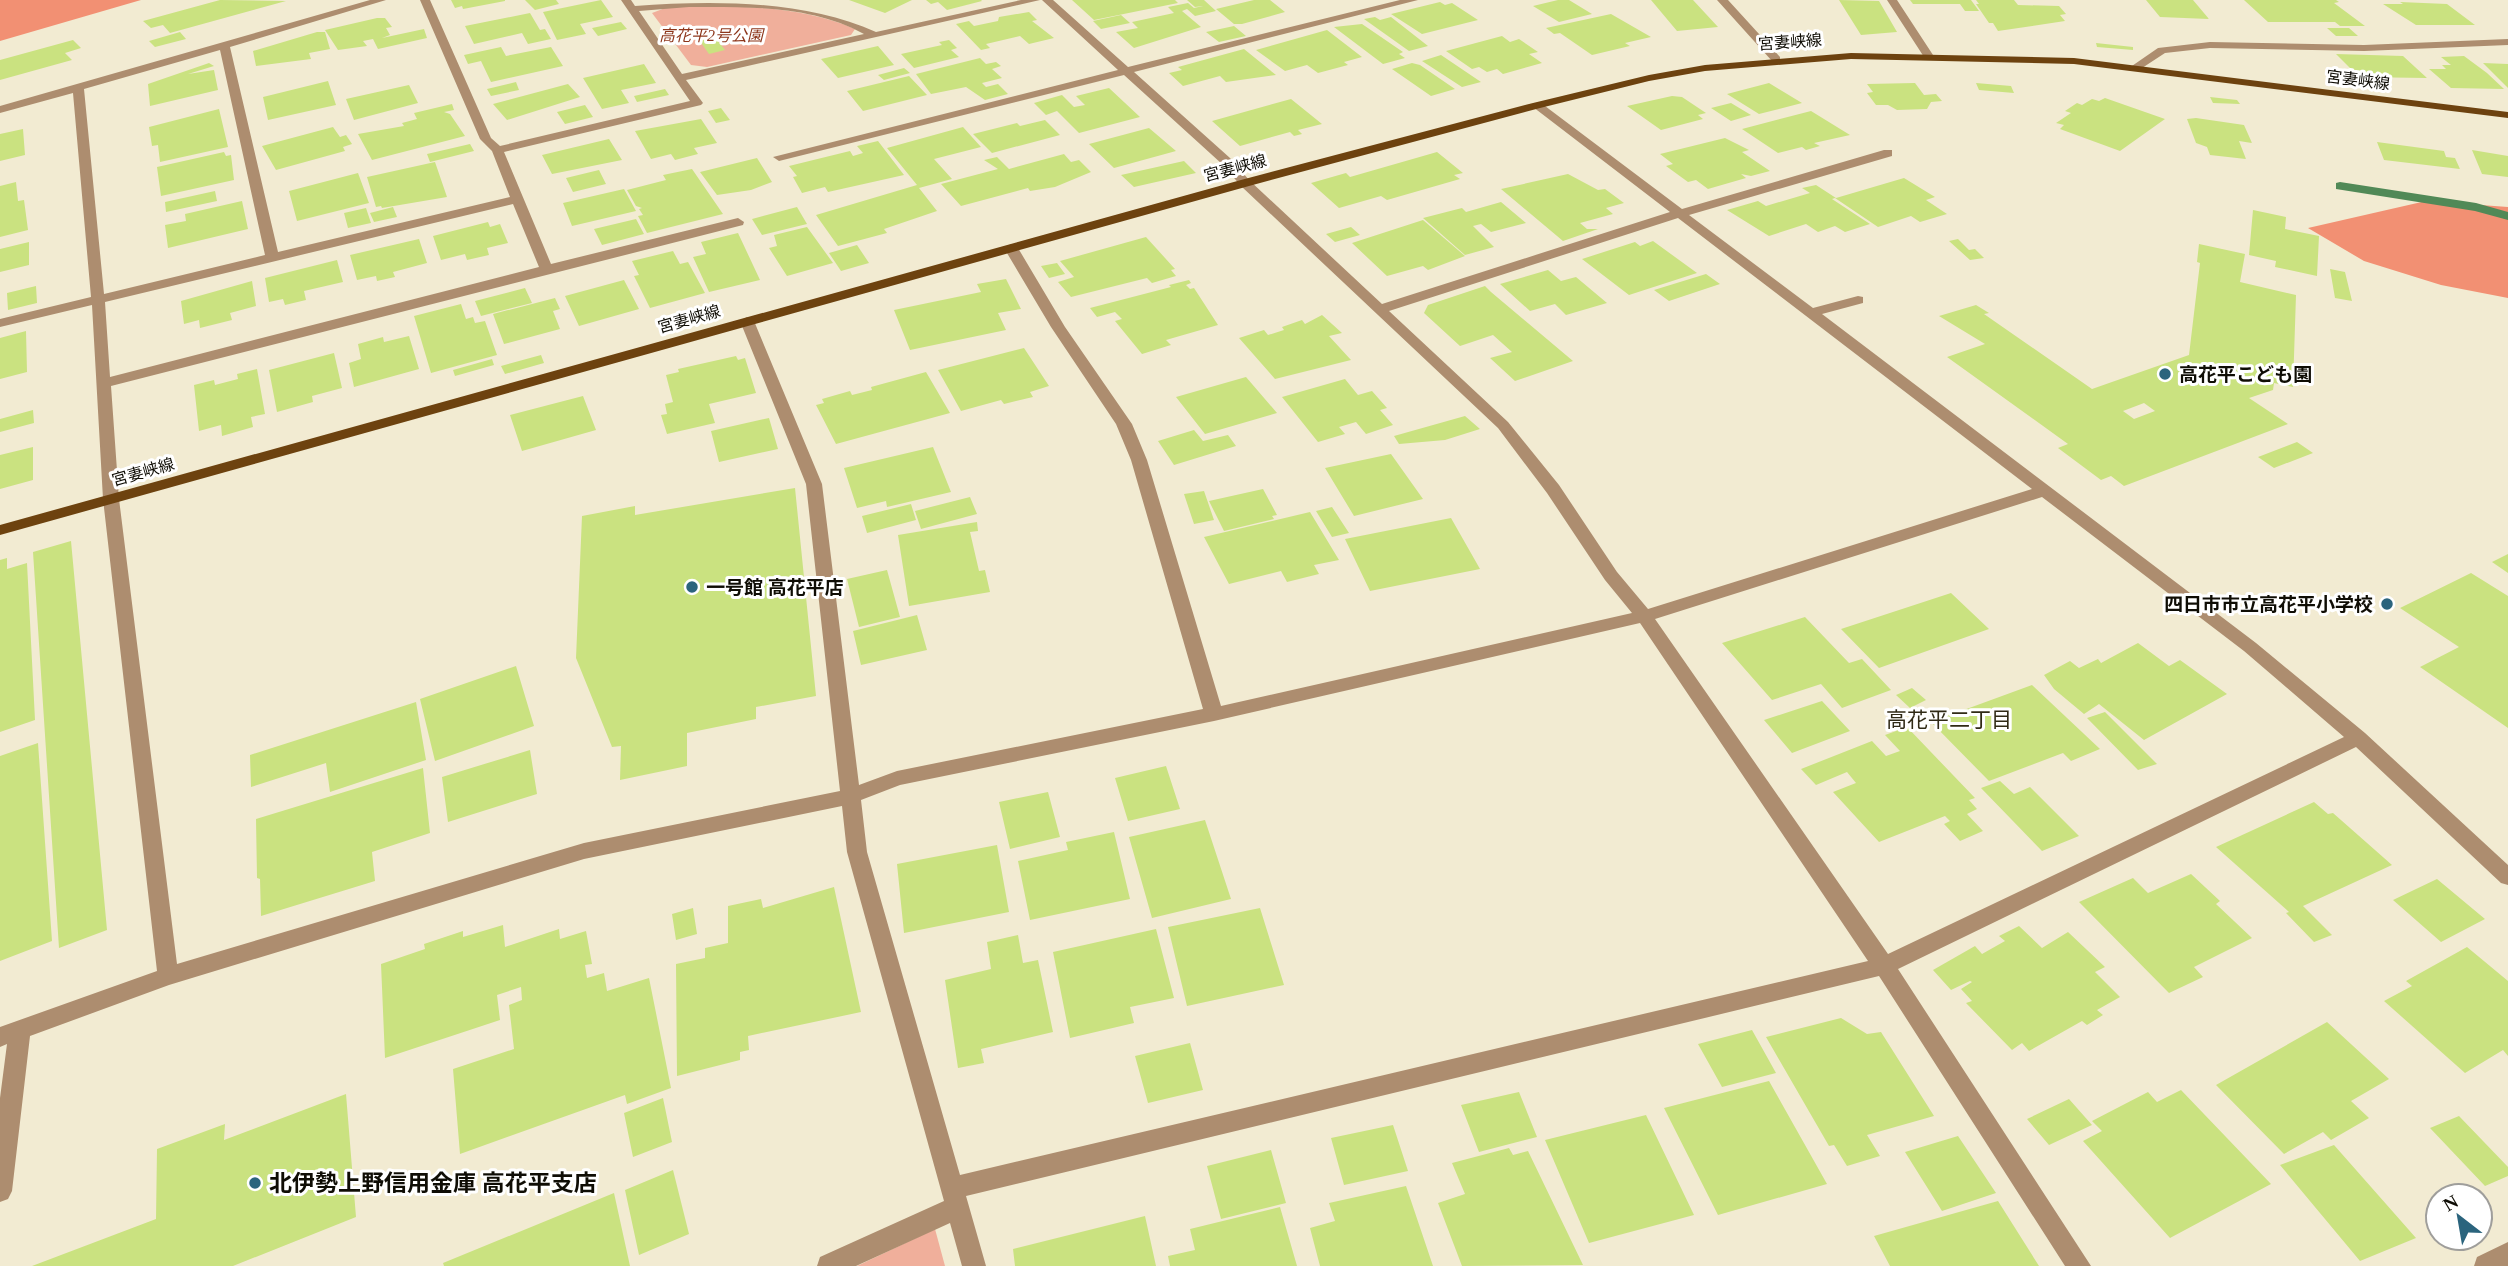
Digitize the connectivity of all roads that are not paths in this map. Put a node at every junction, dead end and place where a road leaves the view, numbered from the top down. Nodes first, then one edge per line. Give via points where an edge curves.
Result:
1 (381, 0) edge
2 (425, 0) edge
3 (1035, 0) edge
4 (1047, 0) edge
5 (1413, 0) edge
6 (1722, 0) edge
7 (1892, 0) edge
8 (629, 5) edge
9 (874, 36) junction
10 (2508, 42) edge
11 (224, 45) junction
12 (1928, 55) junction
13 (1776, 59) junction
14 (2135, 68) junction
15 (1125, 71) junction
16 (679, 78) junction
17 (78, 88) junction
18 (1537, 105) junction
19 (0, 110) edge
20 (2508, 115) edge
21 (497, 150) junction
22 (1888, 153) dead end
23 (779, 158) dead end
24 (1245, 183) junction
25 (517, 199) junction
26 (1681, 213) junction
27 (738, 222) dead end
28 (1011, 248) junction
29 (272, 257) junction
30 (547, 269) junction
31 (98, 299) junction
32 (1858, 300) dead end
33 (1381, 309) junction
34 (1811, 313) junction
35 (747, 321) junction
36 (0, 323) edge
37 (104, 383) junction
38 (2044, 491) junction
39 (111, 499) junction
40 (0, 530) edge
41 (1644, 616) junction
42 (1214, 714) junction
43 (2358, 737) junction
44 (849, 797) junction
45 (2508, 877) edge
46 (1884, 966) junction
47 (168, 976) junction
48 (10, 1032) edge
49 (0, 1191) edge
50 (955, 1198) junction
51 (2508, 1254) edge
52 (829, 1266) edge
53 (974, 1266) edge
54 (2079, 1266) edge
55 (2486, 1266) edge

1 - 11 street
2 - 21 street via 486,139
3 - 9 street
4 - 15 street
5 - 15 street
6 - 13 street
7 - 12 street
8 - 9 street via 784,3 839,15
8 - 16 street
9 - 16 street
10 - 14 street via 2364,48 2210,45 2162,50
11 - 17 street
11 - 29 street
12 - 13 main road, 宮妻峡線
12 - 14 main road, 宮妻峡線
13 - 18 main road, 宮妻峡線 via 1649,78
14 - 20 main road, 宮妻峡線
15 - 23 street
15 - 24 street
16 - 21 street via 697,103
17 - 19 street
17 - 31 street
18 - 24 main road, 宮妻峡線
18 - 26 street
21 - 25 street
22 - 26 street
24 - 28 main road, 宮妻峡線
24 - 33 street
25 - 29 street
25 - 30 street
26 - 33 street
26 - 34 street
27 - 30 street
28 - 35 main road, 宮妻峡線
28 - 42 street via 1124,424 1139,460
29 - 31 street
30 - 37 street
31 - 36 street
31 - 37 street
32 - 34 street
33 - 41 street via 1503,425
34 - 38 street
35 - 39 main road, 宮妻峡線
35 - 44 street via 814,484
37 - 39 street
38 - 41 street
38 - 43 street via 2239,639
39 - 40 main road, 宮妻峡線
39 - 47 street
41 - 42 street
41 - 46 street
42 - 44 street via 897,778
43 - 45 street
43 - 46 street
44 - 47 street via 584,851
44 - 50 street via 875,926
46 - 50 street
46 - 54 street
47 - 48 street
48 - 49 street
50 - 52 street
50 - 53 street
51 - 55 street

